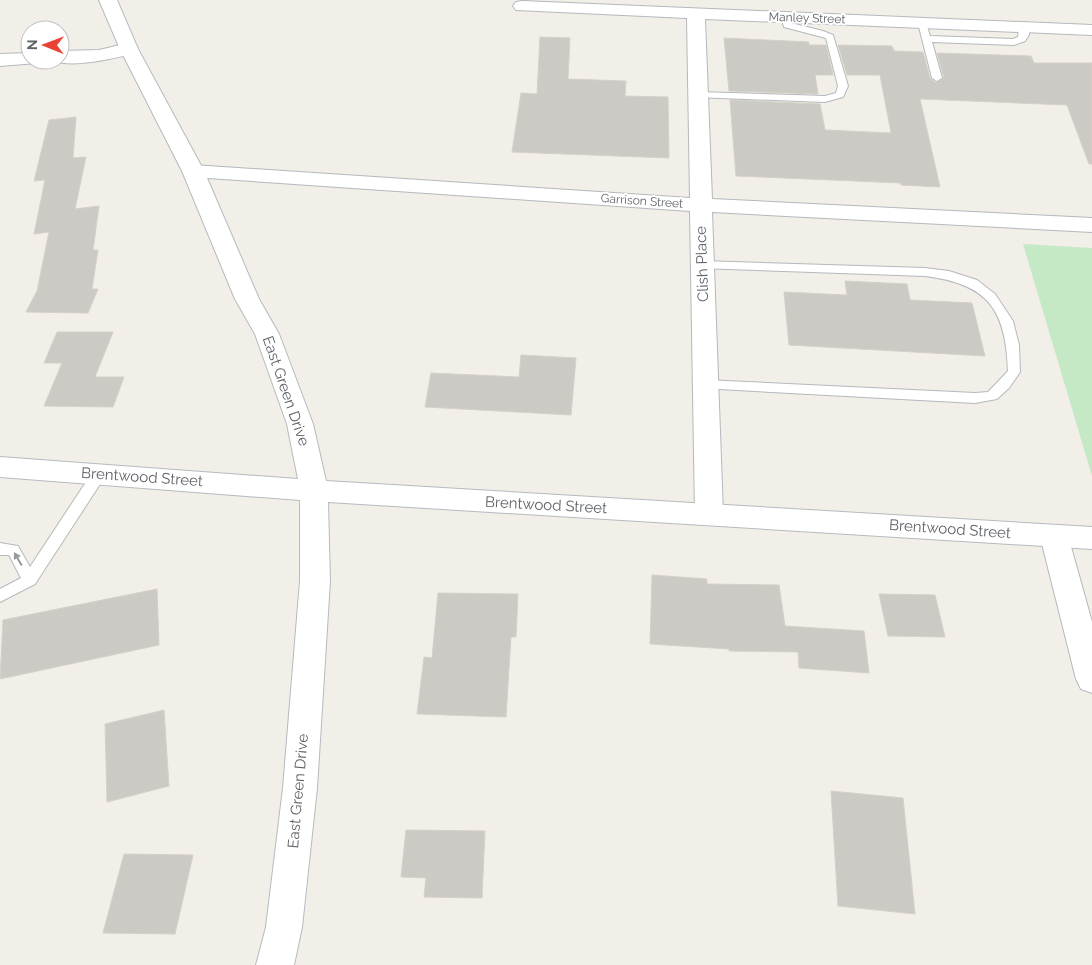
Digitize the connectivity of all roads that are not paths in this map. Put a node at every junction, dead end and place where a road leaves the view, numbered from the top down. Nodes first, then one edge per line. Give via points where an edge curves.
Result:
1 (108, 0) edge
2 (522, 6) dead end
3 (696, 13) junction
4 (785, 17) junction
5 (1092, 30) edge
6 (924, 31) junction
7 (129, 49) junction
8 (70, 57) edge
9 (20, 59) edge
10 (0, 60) edge
11 (937, 78) dead end
12 (698, 95) junction
13 (193, 171) junction
14 (700, 205) junction
15 (1092, 225) edge
16 (702, 265) junction
17 (706, 385) junction
18 (0, 467) edge
19 (99, 474) junction
20 (314, 490) junction
21 (709, 514) junction
22 (1054, 536) junction
23 (1092, 538) edge
24 (0, 549) edge
25 (30, 580) junction
26 (0, 596) edge
27 (1092, 679) edge
28 (275, 965) edge

1 - 7 street, East Green Drive
2 - 3 street, Manley Street
3 - 4 street, Manley Street
3 - 12 street, Clish Place
4 - 6 street, Manley Street
4 - 12 lane via 787,25 794,29 830,37 843,86 840,95 824,99
5 - 6 street, Manley Street via 1024,27
6 - 11 lane
7 - 8 street via 98,56
7 - 13 street, East Green Drive
9 - 10 street
12 - 14 street, Clish Place
13 - 14 street, Garrison Street
13 - 20 street, East Green Drive via 247,299 267,334 300,424
14 - 15 street, Garrison Street
14 - 16 street, Clish Place
16 - 17 street, Clish Place
16 - 17 lane via 949,275 973,283 991,297 1007,321 1013,345 1014,372 992,396 975,398
17 - 21 street, Clish Place
18 - 19 street, Brentwood Street
19 - 20 street, Brentwood Street
19 - 25 lane
20 - 21 street, Brentwood Street
20 - 28 street, East Green Drive via 315,581 300,788 284,926
21 - 22 street, Brentwood Street
22 - 23 street, Brentwood Street
22 - 27 street
25 -> 24 lane via 13,550
25 - 26 lane

